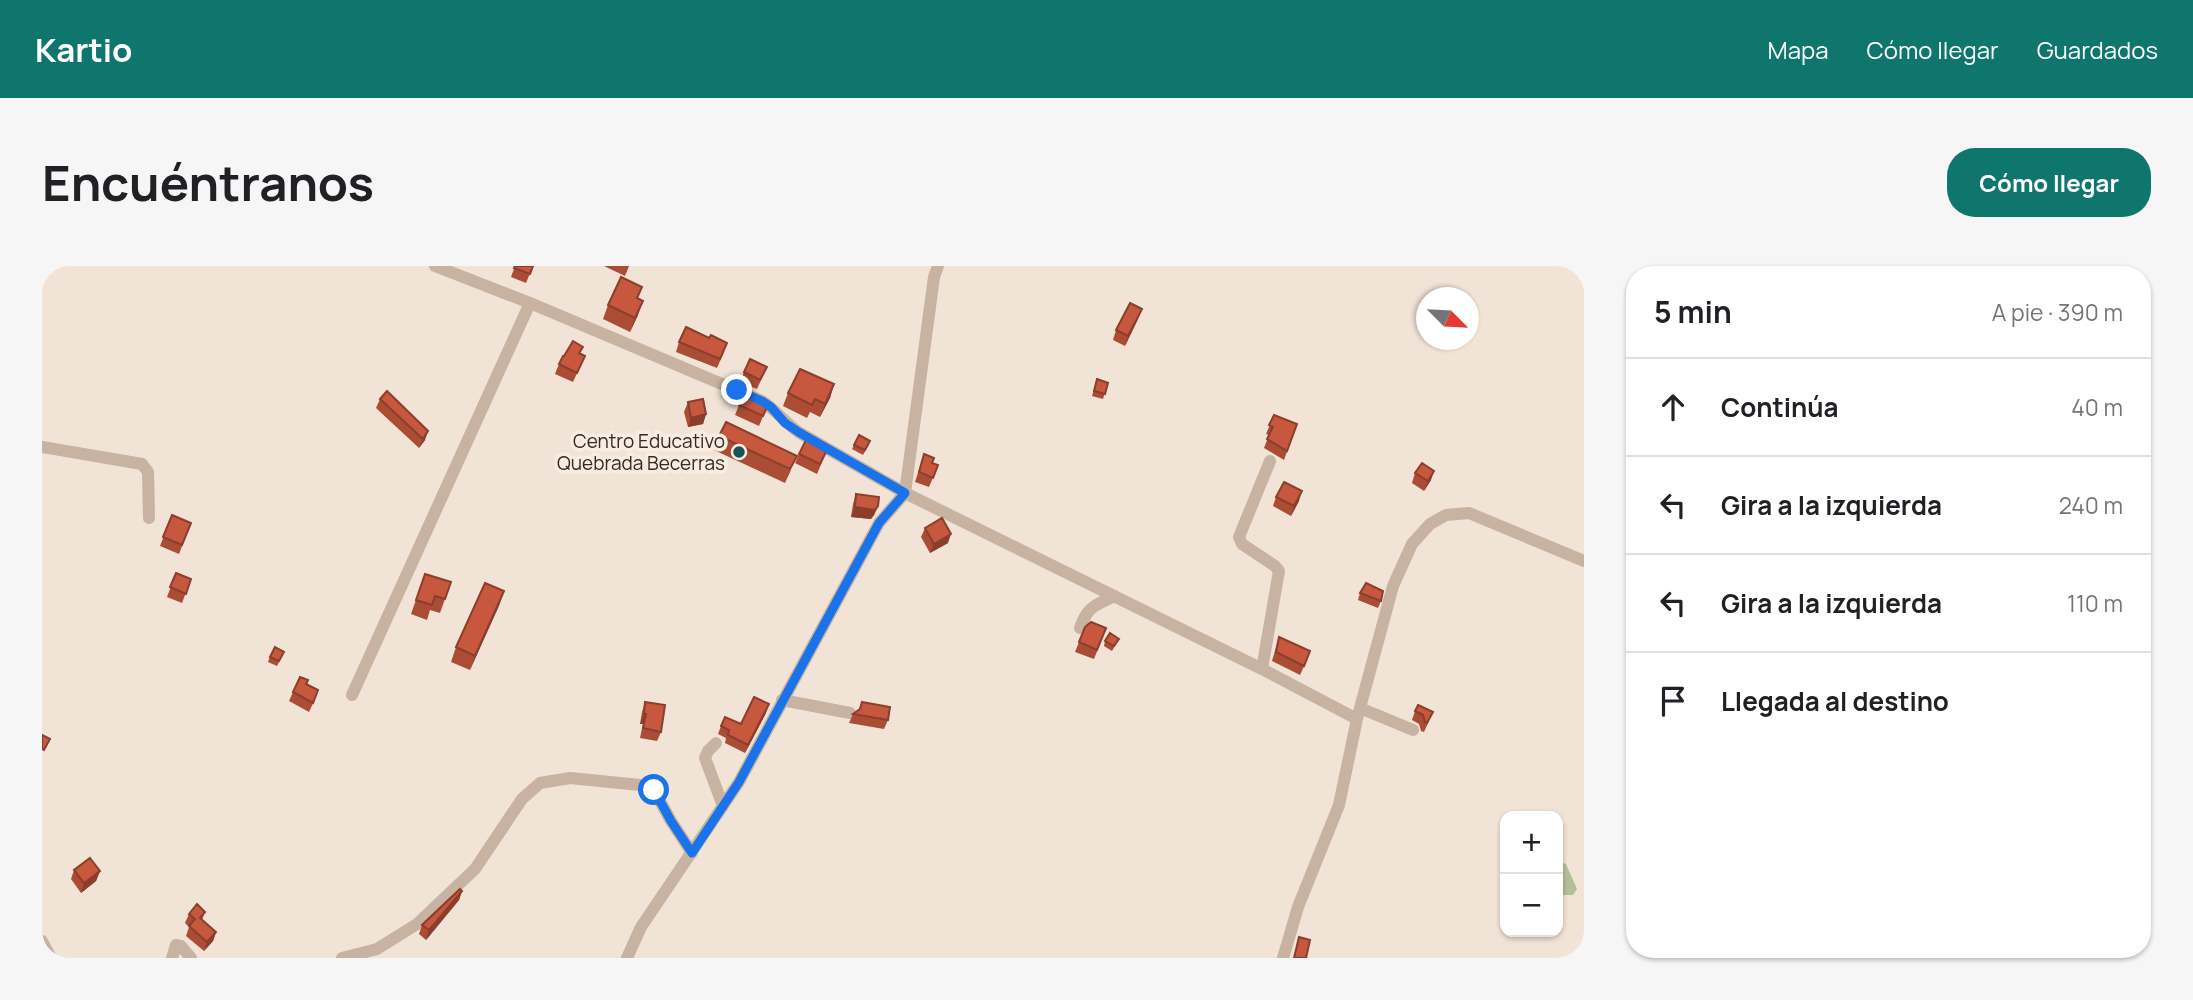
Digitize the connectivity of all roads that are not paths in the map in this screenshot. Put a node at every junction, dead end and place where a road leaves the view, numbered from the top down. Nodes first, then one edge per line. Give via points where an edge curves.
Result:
1 (435, 266) edge
2 (938, 266) edge
3 (530, 303) junction
4 (42, 447) edge
5 (1269, 461) dead end
6 (905, 493) junction
7 (149, 518) dead end
8 (1584, 561) edge
9 (1115, 596) junction
10 (1080, 628) dead end
11 (1262, 668) junction
12 (352, 695) dead end
13 (782, 701) junction
14 (850, 713) edge
15 (1359, 713) junction
16 (1413, 730) dead end
17 (716, 743) dead end
18 (723, 806) junction
19 (692, 853) junction
20 (42, 941) edge
21 (51, 958) edge
22 (172, 958) edge
23 (191, 958) edge
24 (342, 958) edge
25 (627, 958) edge
26 (1283, 958) edge

1 - 3 street
2 - 6 street
3 - 6 street via 762,401 800,433
3 - 12 street
4 - 7 street via 142,464 148,472
5 - 11 street via 1239,537 1279,571
6 - 9 street
6 - 13 street via 879,523
8 - 15 street via 1469,513 1430,524 1412,544 1393,586
9 - 10 street via 1093,606
9 - 11 street
11 - 15 street
13 - 14 street
13 - 18 street
15 - 16 street
15 - 26 street via 1339,805
17 - 18 street via 705,758
18 - 19 street
19 - 24 street via 654,790 570,778 540,783 522,799 475,869 417,924 377,949
19 - 25 street via 641,927
20 - 21 street
22 - 23 street via 176,945

